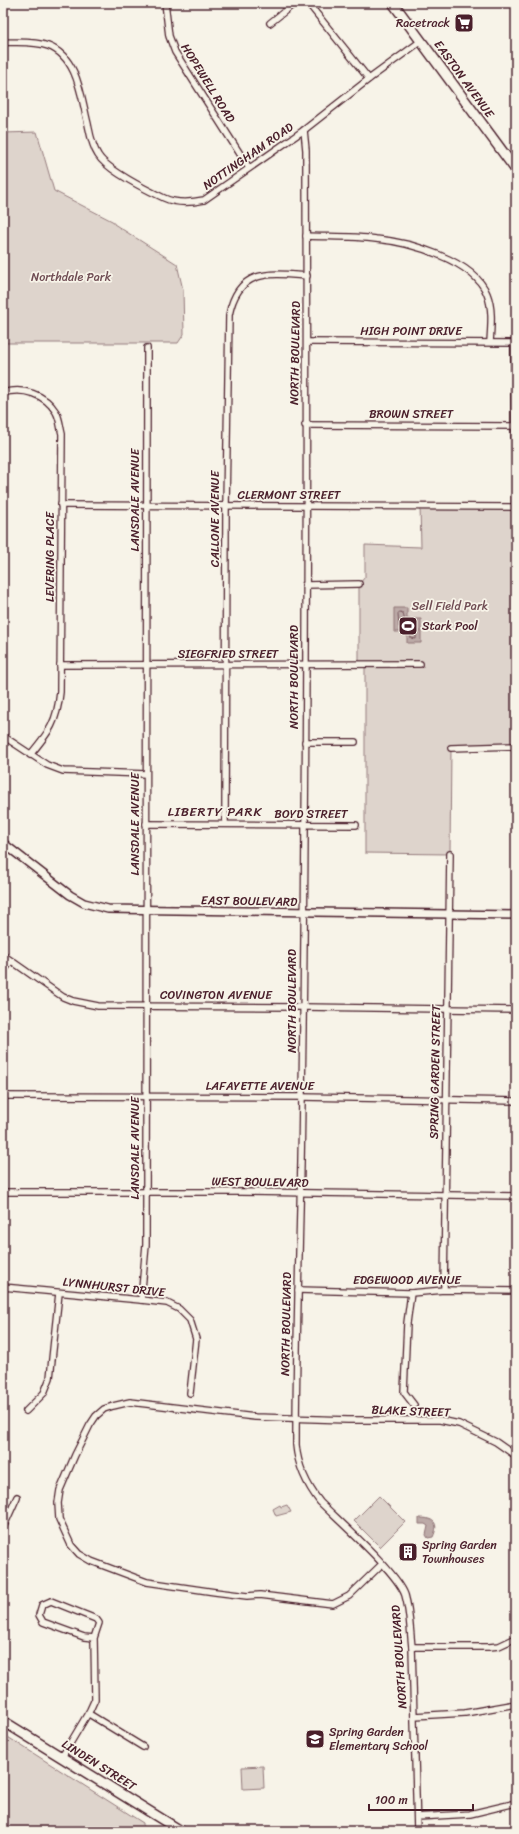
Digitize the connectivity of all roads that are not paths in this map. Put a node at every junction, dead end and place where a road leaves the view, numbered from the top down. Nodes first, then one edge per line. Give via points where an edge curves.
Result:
1 (165, 3) edge
2 (295, 3) edge
3 (308, 3) edge
4 (393, 3) edge
5 (270, 23) dead end
6 (421, 41) junction
7 (3, 42) edge
8 (369, 79) junction
9 (304, 130) junction
10 (249, 168) junction
11 (516, 170) edge
12 (306, 236) junction
13 (307, 276) junction
14 (307, 342) junction
15 (490, 342) junction
16 (515, 343) edge
17 (147, 348) dead end
18 (3, 393) edge
19 (305, 425) junction
20 (515, 426) edge
21 (61, 506) junction
22 (146, 506) junction
23 (226, 506) junction
24 (306, 507) junction
25 (515, 507) edge
26 (359, 584) dead end
27 (305, 585) junction
28 (306, 664) junction
29 (420, 664) dead end
30 (60, 665) junction
31 (145, 665) junction
32 (225, 665) junction
33 (3, 736) edge
34 (305, 742) junction
35 (355, 742) dead end
36 (516, 746) edge
37 (451, 748) dead end
38 (30, 755) junction
39 (146, 774) junction
40 (146, 824) junction
41 (225, 824) junction
42 (305, 825) junction
43 (356, 825) dead end
44 (3, 844) edge
45 (450, 854) dead end
46 (147, 911) junction
47 (304, 912) junction
48 (449, 914) junction
49 (516, 915) edge
50 (3, 954) edge
51 (11, 961) junction
52 (3, 972) edge
53 (146, 1006) junction
54 (303, 1006) junction
55 (447, 1009) junction
56 (516, 1010) edge
57 (3, 1096) edge
58 (146, 1096) junction
59 (302, 1098) junction
60 (446, 1100) junction
61 (516, 1101) edge
62 (3, 1192) edge
63 (146, 1192) junction
64 (300, 1194) junction
65 (445, 1194) junction
66 (516, 1196) edge
67 (3, 1287) edge
68 (298, 1290) junction
69 (444, 1290) junction
70 (516, 1291) edge
71 (59, 1292) junction
72 (411, 1293) junction
73 (142, 1300) junction
74 (190, 1393) dead end
75 (414, 1405) dead end
76 (26, 1410) dead end
77 (296, 1419) junction
78 (516, 1456) edge
79 (17, 1497) dead end
80 (3, 1528) edge
81 (382, 1564) junction
82 (94, 1638) junction
83 (516, 1638) edge
84 (412, 1647) junction
85 (516, 1704) edge
86 (89, 1714) junction
87 (414, 1716) junction
88 (3, 1721) edge
89 (143, 1747) dead end
90 (62, 1757) junction
91 (516, 1803) edge
92 (417, 1817) junction
93 (181, 1831) edge
94 (417, 1831) edge

1 - 10 street, HOPEWELL ROAD via 169,36 175,52
2 - 5 street
3 - 8 street
4 - 6 main road, EASTON AVENUE
6 - 8 street, NOTTINGHAM ROAD
6 - 11 main road, EASTON AVENUE
7 - 10 street, NOTTINGHAM ROAD via 49,46 68,61 72,66 98,155 105,164 152,193 173,202 193,203 204,200
8 - 9 street, NOTTINGHAM ROAD
9 - 10 street, NOTTINGHAM ROAD
9 - 12 street, NORTH BOULEVARD
12 - 13 street, NORTH BOULEVARD
12 - 15 street via 375,238 428,251 461,266 479,280 487,294 491,318
13 - 14 street, NORTH BOULEVARD
13 - 23 street, CALLONE AVENUE via 255,276 240,289 231,309
14 - 15 street, HIGH POINT DRIVE
14 - 19 street, NORTH BOULEVARD
15 - 16 street, HIGH POINT DRIVE
16 - 20 street
17 - 22 street, LANSDALE AVENUE
18 - 21 street, LEVERING PLACE via 21,391 34,394 46,401 57,413 62,434
19 - 20 street, BROWN STREET
19 - 24 street, NORTH BOULEVARD
20 - 25 street
21 - 22 street, CLERMONT STREET
21 - 30 street, LEVERING PLACE
22 - 23 street, CLERMONT STREET
22 - 31 street, LANSDALE AVENUE
23 - 24 street, CLERMONT STREET
23 - 32 street, CALLONE AVENUE
24 - 25 street, CLERMONT STREET
24 - 27 street, NORTH BOULEVARD
26 - 27 street
27 - 28 street, NORTH BOULEVARD
28 - 29 street, SIEGFRIED STREET
28 - 32 street, SIEGFRIED STREET
28 - 34 street, NORTH BOULEVARD
30 - 31 street, SIEGFRIED STREET
30 - 38 street, LEVERING PLACE via 60,692 55,720 47,735
31 - 32 street, SIEGFRIED STREET
31 - 39 street, LANSDALE AVENUE
32 - 41 street, CALLONE AVENUE
33 - 38 street
34 - 35 street
34 - 42 street, NORTH BOULEVARD
36 - 37 street
38 - 39 street via 63,771
39 - 40 street, LANSDALE AVENUE
40 - 41 street, BOYD STREET
40 - 46 street, LANSDALE AVENUE
41 - 42 street, BOYD STREET
42 - 43 street, BOYD STREET
42 - 47 street, NORTH BOULEVARD
44 - 46 street, EAST BOULEVARD via 65,891 84,902 108,909
45 - 48 street, SPRING GARDEN STREET
46 - 47 street, EAST BOULEVARD
46 - 53 street, LANSDALE AVENUE
47 - 48 street, EAST BOULEVARD
47 - 54 street, NORTH BOULEVARD
48 - 49 street, EAST BOULEVARD
48 - 55 street, SPRING GARDEN STREET
50 - 51 street, COVINGTON AVENUE
51 - 52 street
51 - 53 street, COVINGTON AVENUE via 73,1001 98,1006
53 - 54 street, COVINGTON AVENUE
53 - 58 street, LANSDALE AVENUE
54 - 55 street, COVINGTON AVENUE
54 - 59 street, NORTH BOULEVARD
55 - 56 street, COVINGTON AVENUE
55 - 60 street, SPRING GARDEN STREET
57 - 58 street, LAFAYETTE AVENUE
58 - 59 street, LAFAYETTE AVENUE
58 - 63 street, LANSDALE AVENUE
59 - 60 street, LAFAYETTE AVENUE
59 - 64 street, NORTH BOULEVARD
60 - 61 street, LAFAYETTE AVENUE
60 - 65 street, SPRING GARDEN STREET
62 - 63 street, WEST BOULEVARD
63 - 64 street, WEST BOULEVARD
63 - 73 street, LANSDALE AVENUE
64 - 65 street, WEST BOULEVARD
64 - 68 street, NORTH BOULEVARD
65 - 66 street, WEST BOULEVARD
65 - 69 street, SPRING GARDEN STREET
67 - 71 street, LYNNHURST DRIVE
68 - 72 street, EDGEWOOD AVENUE
68 - 77 street, NORTH BOULEVARD
69 - 70 street, EDGEWOOD AVENUE
69 - 72 street, EDGEWOOD AVENUE
71 - 73 street, LYNNHURST DRIVE
71 - 76 street via 50,1378 44,1393
72 - 75 street via 404,1392
73 - 74 street, LYNNHURST DRIVE via 167,1304 179,1309 190,1320 196,1339
77 - 78 street, BLAKE STREET via 440,1420 459,1424 496,1442
77 - 81 street, NORTH BOULEVARD via 297,1458 300,1470 312,1492
77 - 81 street, BLAKE STREET via 255,1417 130,1402 104,1410 90,1425 60,1490 58,1511 65,1533 79,1554 147,1582 247,1596 260,1595 333,1604 349,1596
79 - 80 street
81 - 84 street, NORTH BOULEVARD via 404,1593
82 - 82 street via 99,1623 96,1619 51,1601 42,1605 39,1615 43,1622 84,1637
82 - 86 street via 95,1699
83 - 84 street via 489,1647
84 - 87 street, NORTH BOULEVARD
85 - 87 street via 465,1713
86 - 89 street
86 - 90 street
87 - 92 street, NORTH BOULEVARD
88 - 90 main road, LINDEN STREET
90 - 93 main road, LINDEN STREET
91 - 92 street via 470,1814
92 - 94 street, NORTH BOULEVARD

